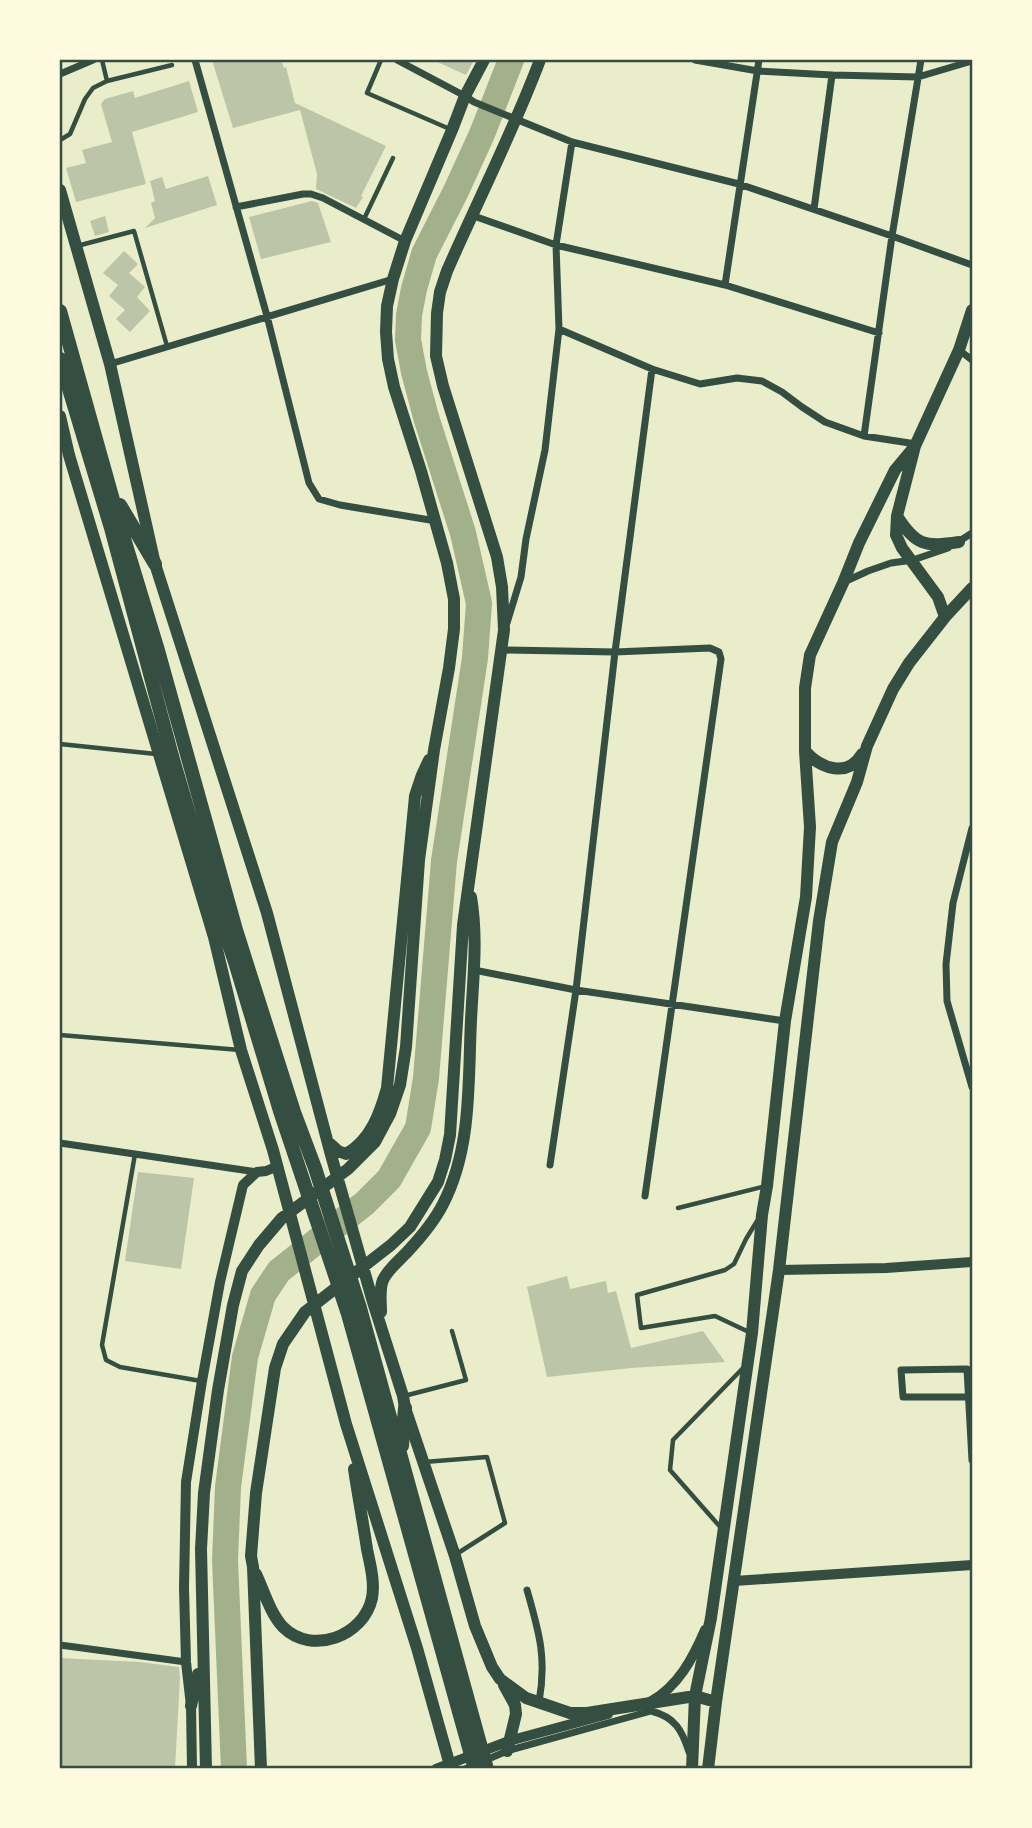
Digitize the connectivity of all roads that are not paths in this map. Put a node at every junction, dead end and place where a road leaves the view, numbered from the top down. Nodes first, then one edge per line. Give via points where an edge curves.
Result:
1 (93, 60) edge
2 (102, 60) edge
3 (195, 60) edge
4 (381, 60) edge
5 (397, 60) edge
6 (484, 60) edge
7 (540, 60) edge
8 (695, 60) edge
9 (760, 60) edge
10 (921, 60) edge
11 (972, 61) edge
12 (172, 65) dead end
13 (758, 71) junction
14 (60, 74) edge
15 (832, 75) junction
16 (918, 77) junction
17 (107, 81) junction
18 (470, 99) junction
19 (514, 120) junction
20 (453, 130) junction
21 (60, 140) edge
22 (572, 142) junction
23 (393, 159) dead end
24 (739, 184) junction
25 (60, 190) edge
26 (236, 207) junction
27 (814, 209) junction
28 (471, 215) junction
29 (364, 219) junction
30 (892, 236) junction
31 (405, 242) junction
32 (556, 245) junction
33 (76, 246) junction
34 (972, 265) edge
35 (393, 279) junction
36 (725, 285) junction
37 (972, 310) edge
38 (60, 311) edge
39 (267, 316) junction
40 (559, 329) junction
41 (878, 333) junction
42 (167, 346) junction
43 (959, 350) junction
44 (60, 359) edge
45 (972, 360) edge
46 (110, 364) junction
47 (652, 369) junction
48 (60, 416) edge
49 (864, 436) junction
50 (915, 445) junction
51 (64, 456) edge
52 (111, 489) junction
53 (897, 516) junction
54 (436, 521) junction
55 (972, 533) edge
56 (959, 542) junction
57 (912, 560) junction
58 (155, 564) junction
59 (843, 583) junction
60 (972, 588) edge
61 (945, 617) junction
62 (505, 631) junction
63 (502, 650) junction
64 (615, 652) junction
65 (60, 744) edge
66 (867, 746) junction
67 (434, 750) junction
68 (805, 751) junction
69 (160, 755) junction
70 (972, 828) edge
71 (198, 880) junction
72 (469, 887) junction
73 (218, 913) junction
74 (474, 970) junction
75 (576, 990) junction
76 (671, 1005) junction
77 (785, 1021) junction
78 (60, 1035) edge
79 (241, 1050) junction
80 (972, 1087) edge
81 (60, 1143) edge
82 (329, 1149) junction
83 (135, 1154) junction
84 (550, 1165) dead end
85 (278, 1166) junction
86 (257, 1172) junction
87 (767, 1185) junction
88 (645, 1196) dead end
89 (678, 1208) dead end
90 (762, 1215) junction
91 (972, 1262) edge
92 (779, 1270) junction
93 (360, 1308) junction
94 (380, 1323) junction
95 (452, 1331) dead end
96 (752, 1334) junction
97 (748, 1363) junction
98 (202, 1381) junction
99 (969, 1396) junction
100 (404, 1402) junction
101 (346, 1424) junction
102 (402, 1458) junction
103 (972, 1461) edge
104 (423, 1462) junction
105 (723, 1531) junction
106 (454, 1556) junction
107 (252, 1561) junction
108 (972, 1565) edge
109 (734, 1581) junction
110 (527, 1590) dead end
111 (711, 1618) junction
112 (60, 1645) edge
113 (202, 1657) junction
114 (186, 1662) junction
115 (500, 1679) junction
116 (695, 1696) junction
117 (649, 1702) junction
118 (716, 1702) junction
119 (539, 1703) junction
120 (191, 1706) junction
121 (468, 1726) junction
122 (508, 1746) junction
123 (692, 1765) edge
124 (192, 1769) edge
125 (206, 1769) edge
126 (261, 1769) edge
127 (436, 1769) edge
128 (450, 1769) edge
129 (466, 1769) edge
130 (475, 1769) edge
131 (487, 1769) edge
132 (708, 1769) edge

1 - 14 street
2 - 17 lane
3 - 26 street
4 - 20 lane via 367,93
5 - 18 street
6 - 18 main road
7 - 19 main road
8 - 13 street
9 - 13 street
10 - 16 street
11 - 16 street
12 - 17 lane
13 - 15 street
13 - 24 street
15 - 16 street
15 - 27 street
16 - 30 street
17 - 21 lane via 93,88 70,134
18 - 19 street
18 - 20 main road
19 - 22 street
19 - 28 main road
20 - 31 main road
22 - 24 street
22 - 32 street
23 - 29 lane
24 - 27 street
24 - 36 street
25 - 33 main road
26 - 29 street via 312,194
26 - 39 street
27 - 30 street
28 - 32 street
28 - 62 main road via 440,292 436,356 497,557
29 - 31 street
30 - 34 street
30 - 41 street
31 - 35 main road
32 - 36 street
32 - 40 street
33 - 42 lane via 134,231
33 - 46 main road
35 - 39 street
35 - 54 main road via 387,306 388,359
36 - 41 street
37 - 43 main road
38 - 52 highway
39 - 42 street
39 - 54 street via 309,483 319,499
40 - 47 street
40 - 62 street via 545,450 521,577
41 - 49 street
42 - 46 street
43 - 45 street
43 - 50 main road
44 - 73 highway
46 - 58 main road
47 - 49 street via 700,384 737,378 762,381 825,422
47 - 64 street
48 - 51 main road
49 - 50 street
50 - 53 main road
50 - 59 main road via 895,470
51 - 69 main road
52 - 58 highway
52 - 93 highway via 236,930
53 - 56 main road via 921,542
53 - 57 main road via 896,535
54 - 67 main road via 454,599 454,629
55 - 56 street
56 - 57 street
57 - 59 street via 891,563
57 - 61 main road via 938,597
58 - 82 main road via 267,913
59 - 68 main road via 810,655
60 - 61 main road
61 - 66 main road via 893,689
62 - 63 main road
63 - 64 street
63 - 72 main road
64 - 75 street
64 - 76 street via 710,648 719,652 721,659
65 - 69 lane
66 - 68 main road via 858,761 838,768 825,767
66 - 92 main road via 832,842
67 - 82 main road via 415,796 387,1088 370,1131 357,1147 346,1154
67 - 113 main road via 419,860 406,1047 394,1104 375,1142 348,1169 282,1218 259,1245 242,1271 233,1305 204,1493
68 - 77 main road via 809,864
69 - 71 main road
70 - 80 street via 953,903 946,976 947,1001
71 - 73 highway
71 - 79 main road
72 - 74 main road via 475,921
72 - 107 main road via 450,1135 438,1182 410,1227 305,1312 283,1344 275,1368 256,1493
73 - 93 highway via 301,1175
74 - 75 street
74 - 94 main road via 467,1110 455,1176 425,1233 383,1280
75 - 76 street
75 - 84 street
76 - 77 street
76 - 88 street
77 - 87 main road
78 - 79 lane
79 - 85 main road
81 - 83 street
82 - 93 main road
83 - 86 street
83 - 98 lane via 102,1345 106,1360 120,1367
85 - 86 street
85 - 101 main road
86 - 98 street via 243,1185
87 - 89 lane
87 - 90 main road
90 - 96 main road
90 - 96 lane via 734,1264 725,1270 637,1295 641,1328 715,1316
91 - 92 street
92 - 109 main road
93 - 94 main road
93 - 102 highway
93 - 121 highway
94 - 100 main road
95 - 100 lane via 466,1380
96 - 97 main road
97 - 105 main road
97 - 105 lane via 673,1440 670,1470
98 - 114 street via 186,1482
99 - 99 street via 967,1369 901,1370 903,1396
99 - 103 street
100 - 102 highway
100 - 104 main road
101 - 107 main road via 372,1575 366,1614 356,1628 338,1638 306,1640 290,1633 271,1608
101 - 128 main road
102 - 121 highway
104 - 106 main road
104 - 106 lane via 487,1457 505,1523
105 - 111 main road
106 - 115 main road via 475,1626
107 - 126 main road
108 - 109 street
109 - 118 main road
110 - 119 street via 541,1641
111 - 116 main road
111 - 117 street via 680,1677
112 - 114 street
113 - 120 main road
113 - 125 main road
114 - 120 street
115 - 119 main road
115 - 122 main road via 516,1714
116 - 117 main road
116 - 118 main road
116 - 123 main road
117 - 119 main road via 587,1713
117 - 122 street
118 - 132 main road
120 - 124 street
121 - 130 highway
121 - 131 highway
122 - 123 street via 650,1711 671,1719 679,1729
122 - 127 street
122 - 129 street

